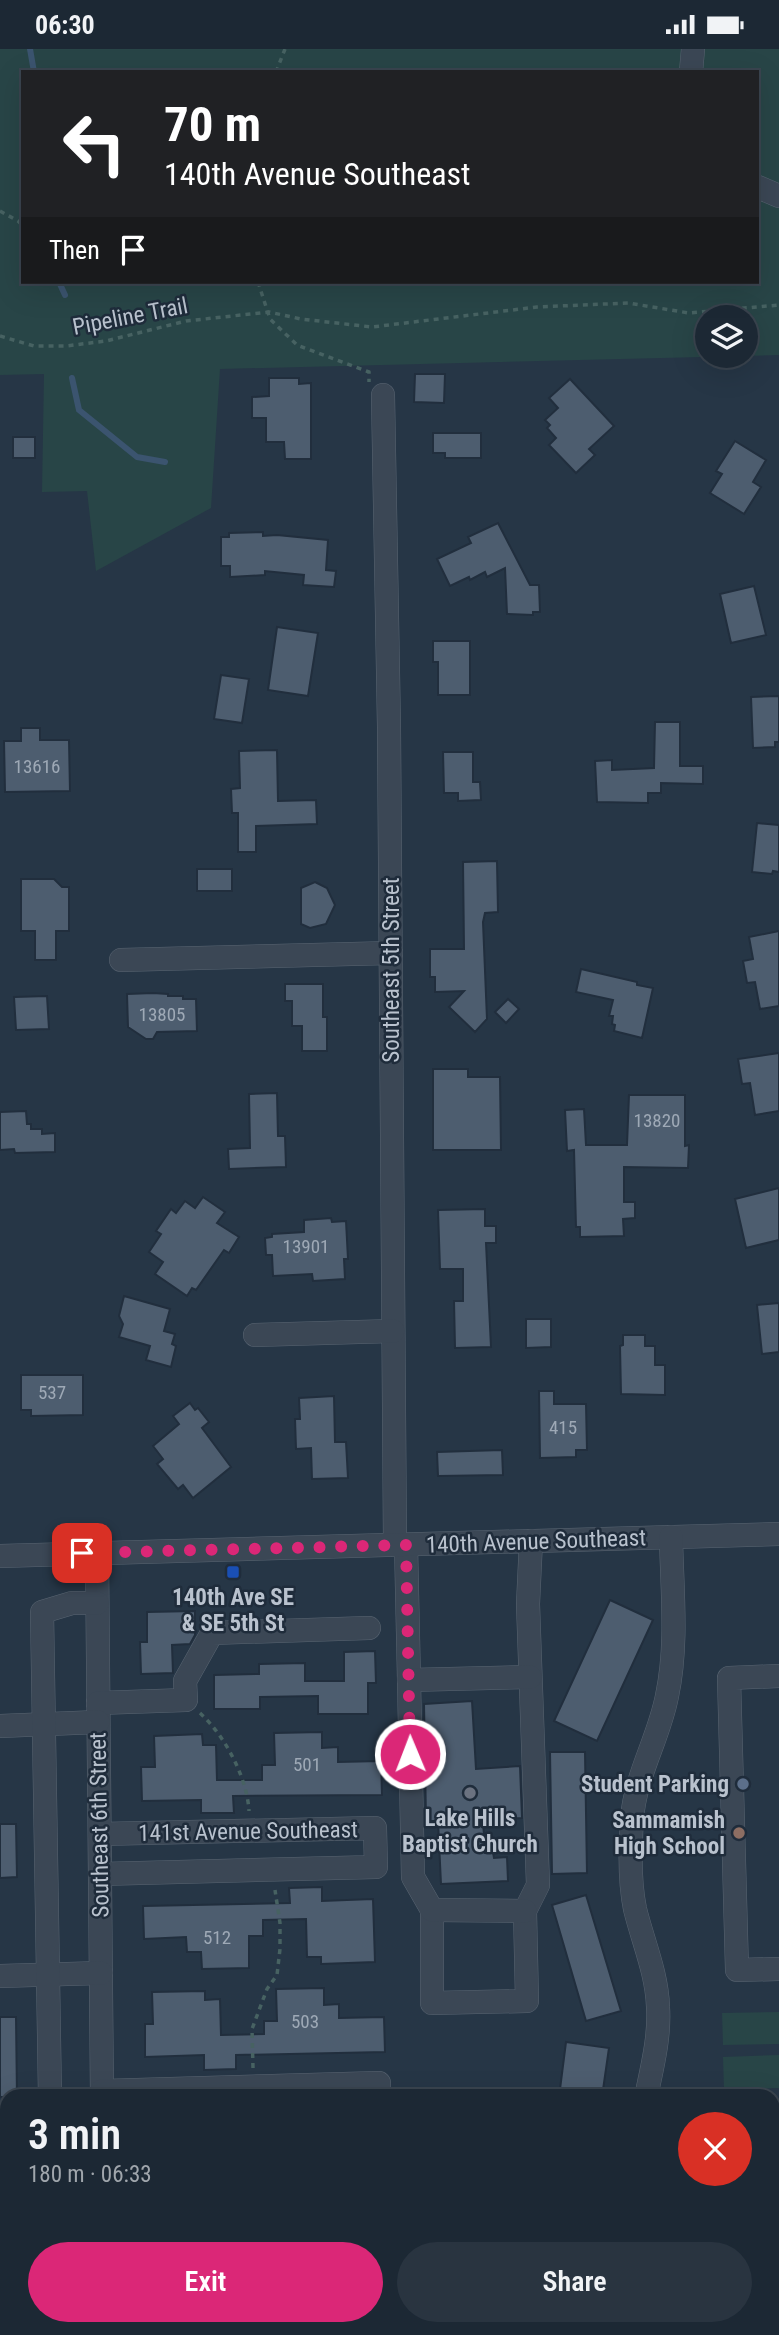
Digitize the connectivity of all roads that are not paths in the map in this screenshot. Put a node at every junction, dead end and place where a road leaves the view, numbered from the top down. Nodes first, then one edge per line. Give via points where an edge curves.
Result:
1 (693, 49) edge
2 (691, 70) edge
3 (759, 187) edge
4 (779, 196) edge
5 (383, 395) road end
6 (391, 953) junction
7 (121, 960) dead end
8 (393, 1331) junction
9 (255, 1335) dead end
10 (779, 1534) edge
11 (671, 1537) junction
12 (531, 1541) junction
13 (401, 1545) junction
14 (97, 1553) junction
15 (0, 1556) edge
16 (97, 1603) junction
17 (369, 1628) dead end
18 (779, 1676) edge
19 (530, 1677) junction
20 (409, 1680) junction
21 (98, 1713) junction
22 (44, 1725) junction
23 (0, 1726) edge
24 (100, 1834) junction
25 (100, 1874) junction
26 (432, 1910) junction
27 (525, 1911) junction
28 (779, 1969) edge
29 (101, 1973) junction
30 (49, 1975) junction
31 (0, 1976) edge
32 (50, 2089) edge
33 (102, 2089) edge
34 (196, 2089) edge
35 (379, 2089) edge
36 (647, 2089) edge

1 - 2 street
3 - 4 street
5 - 6 street, Southeast 5th Street
6 - 7 street
6 - 8 street, Southeast 5th Street
8 - 9 street
8 - 13 street, Southeast 5th Street
10 - 11 street, 140th Avenue Southeast
11 - 12 street, 140th Avenue Southeast
11 - 36 street via 674,1639 667,1700 632,1817 635,1907 658,2008
12 - 13 street, 140th Avenue Southeast
12 - 19 street
13 - 14 street, 140th Avenue Southeast
13 - 20 street, Southeast 5th Street
14 - 15 street, 140th Avenue Southeast
14 - 16 street, Southeast 6th Street
16 - 21 street, Southeast 6th Street
16 - 22 street via 72,1603 42,1612
17 - 21 street via 212,1633 185,1681 186,1700
18 - 28 street via 729,1678 737,1970
19 - 20 street
19 - 27 street via 538,1885
20 - 26 street, Southeast 5th Street via 413,1877
21 - 22 street
21 - 24 street, Southeast 6th Street
22 - 23 street
22 - 30 street
24 - 25 street, Southeast 6th Street
24 - 25 street, 141st Avenue Southeast via 375,1828 376,1867
25 - 29 street, Southeast 6th Street
26 - 27 street
26 - 27 street via 432,2003 527,2001
29 - 30 street
29 - 33 street, Southeast 6th Street
30 - 31 street
30 - 32 street
34 - 35 street via 379,2083

